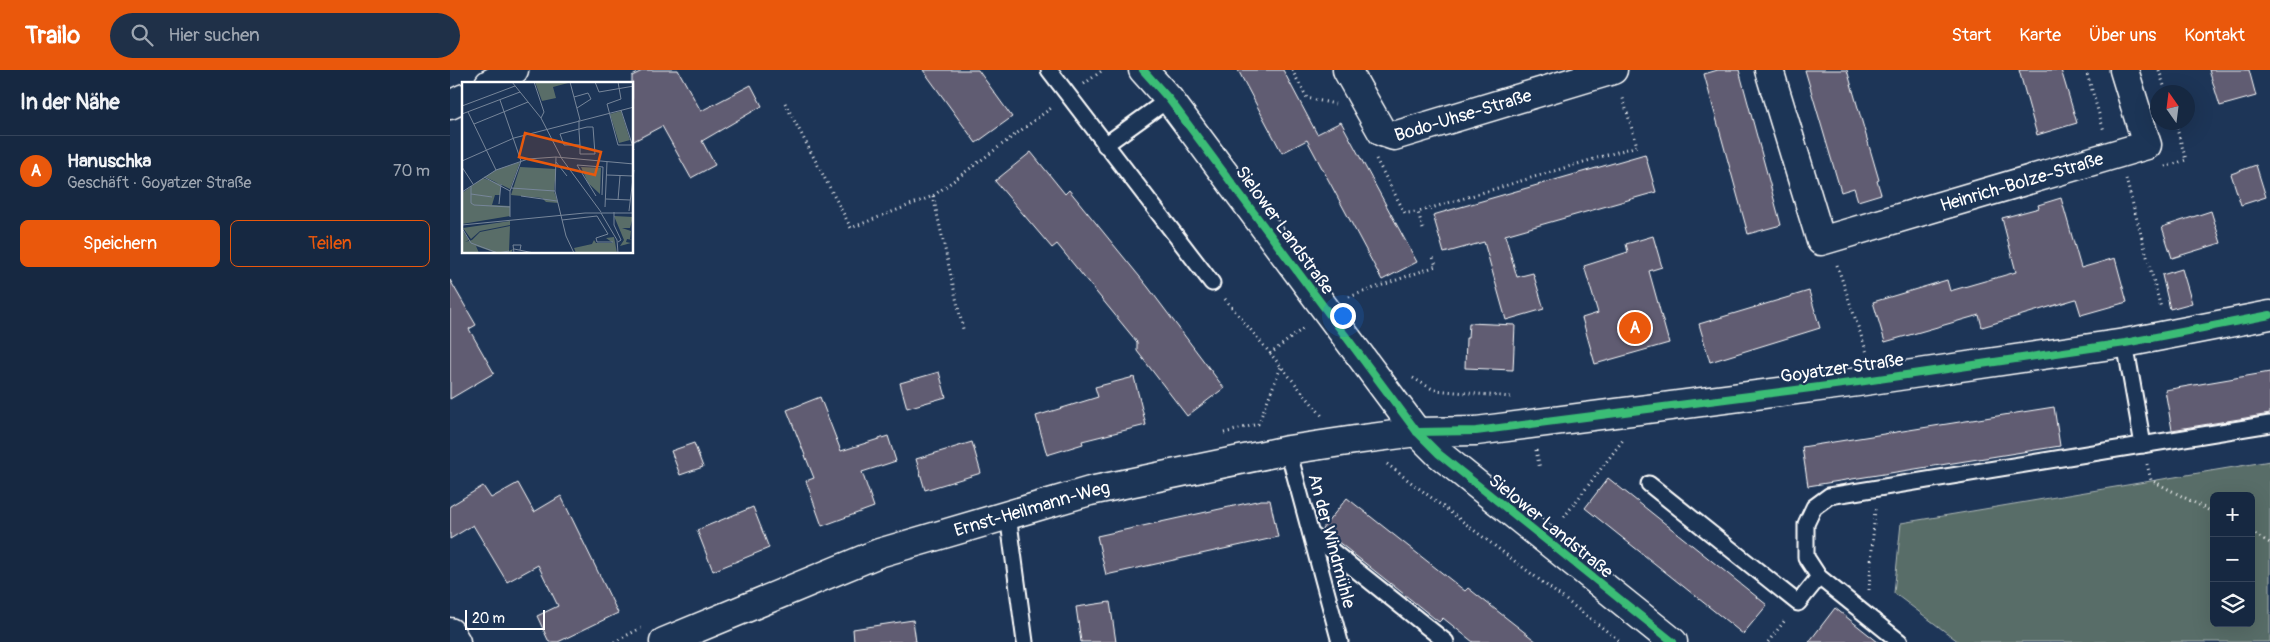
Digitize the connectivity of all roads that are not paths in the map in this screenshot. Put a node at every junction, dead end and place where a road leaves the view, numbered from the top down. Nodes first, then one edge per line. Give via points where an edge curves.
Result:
1 (514, 70) edge
2 (1049, 70) edge
3 (1144, 70) edge
4 (1346, 70) edge
5 (1769, 70) edge
6 (2124, 70) edge
7 (1616, 78) edge
8 (493, 82) edge
9 (462, 99) edge
10 (1169, 99) junction
11 (450, 105) edge
12 (1106, 145) junction
13 (1212, 283) road end
14 (2270, 316) edge
15 (2125, 343) junction
16 (2270, 424) edge
17 (1417, 432) junction
18 (2143, 445) junction
19 (1288, 450) junction
20 (1649, 484) dead end
21 (1008, 515) junction
22 (1311, 534) junction
23 (1819, 577) junction
24 (450, 632) edge
25 (456, 642) edge
26 (664, 642) edge
27 (1025, 642) edge
28 (1340, 642) edge
29 (1446, 642) edge
30 (1673, 642) edge
31 (1900, 642) edge

1 - 8 street
2 - 12 lane
3 - 10 street, Sielower Landstraße
4 - 7 street, Bodo-Uhse-Straße via 1382,132 1394,136
5 - 6 street, Heinrich-Bolze-Straße via 1821,241 2147,145
9 - 11 street
10 - 12 lane
10 - 17 street, Sielower Landstraße via 1337,304
12 - 13 lane
14 - 15 street, Goyatzer Straße
15 - 17 street, Goyatzer Straße via 1858,382 1476,431
15 - 18 lane
16 - 18 lane
17 - 19 street, Ernst-Heilmann-Weg
17 - 30 street, Sielower Landstraße via 1439,454
18 - 23 lane via 1829,496 1814,507 1806,524 1806,557
19 - 21 street, Ernst-Heilmann-Weg via 1090,491
19 - 22 lane, An der Windmühle
20 - 23 lane via 1798,604
21 - 26 street, Ernst-Heilmann-Weg via 879,553
21 - 27 lane
22 - 28 lane, An der Windmühle
22 - 29 lane
23 - 31 lane
24 - 25 street

